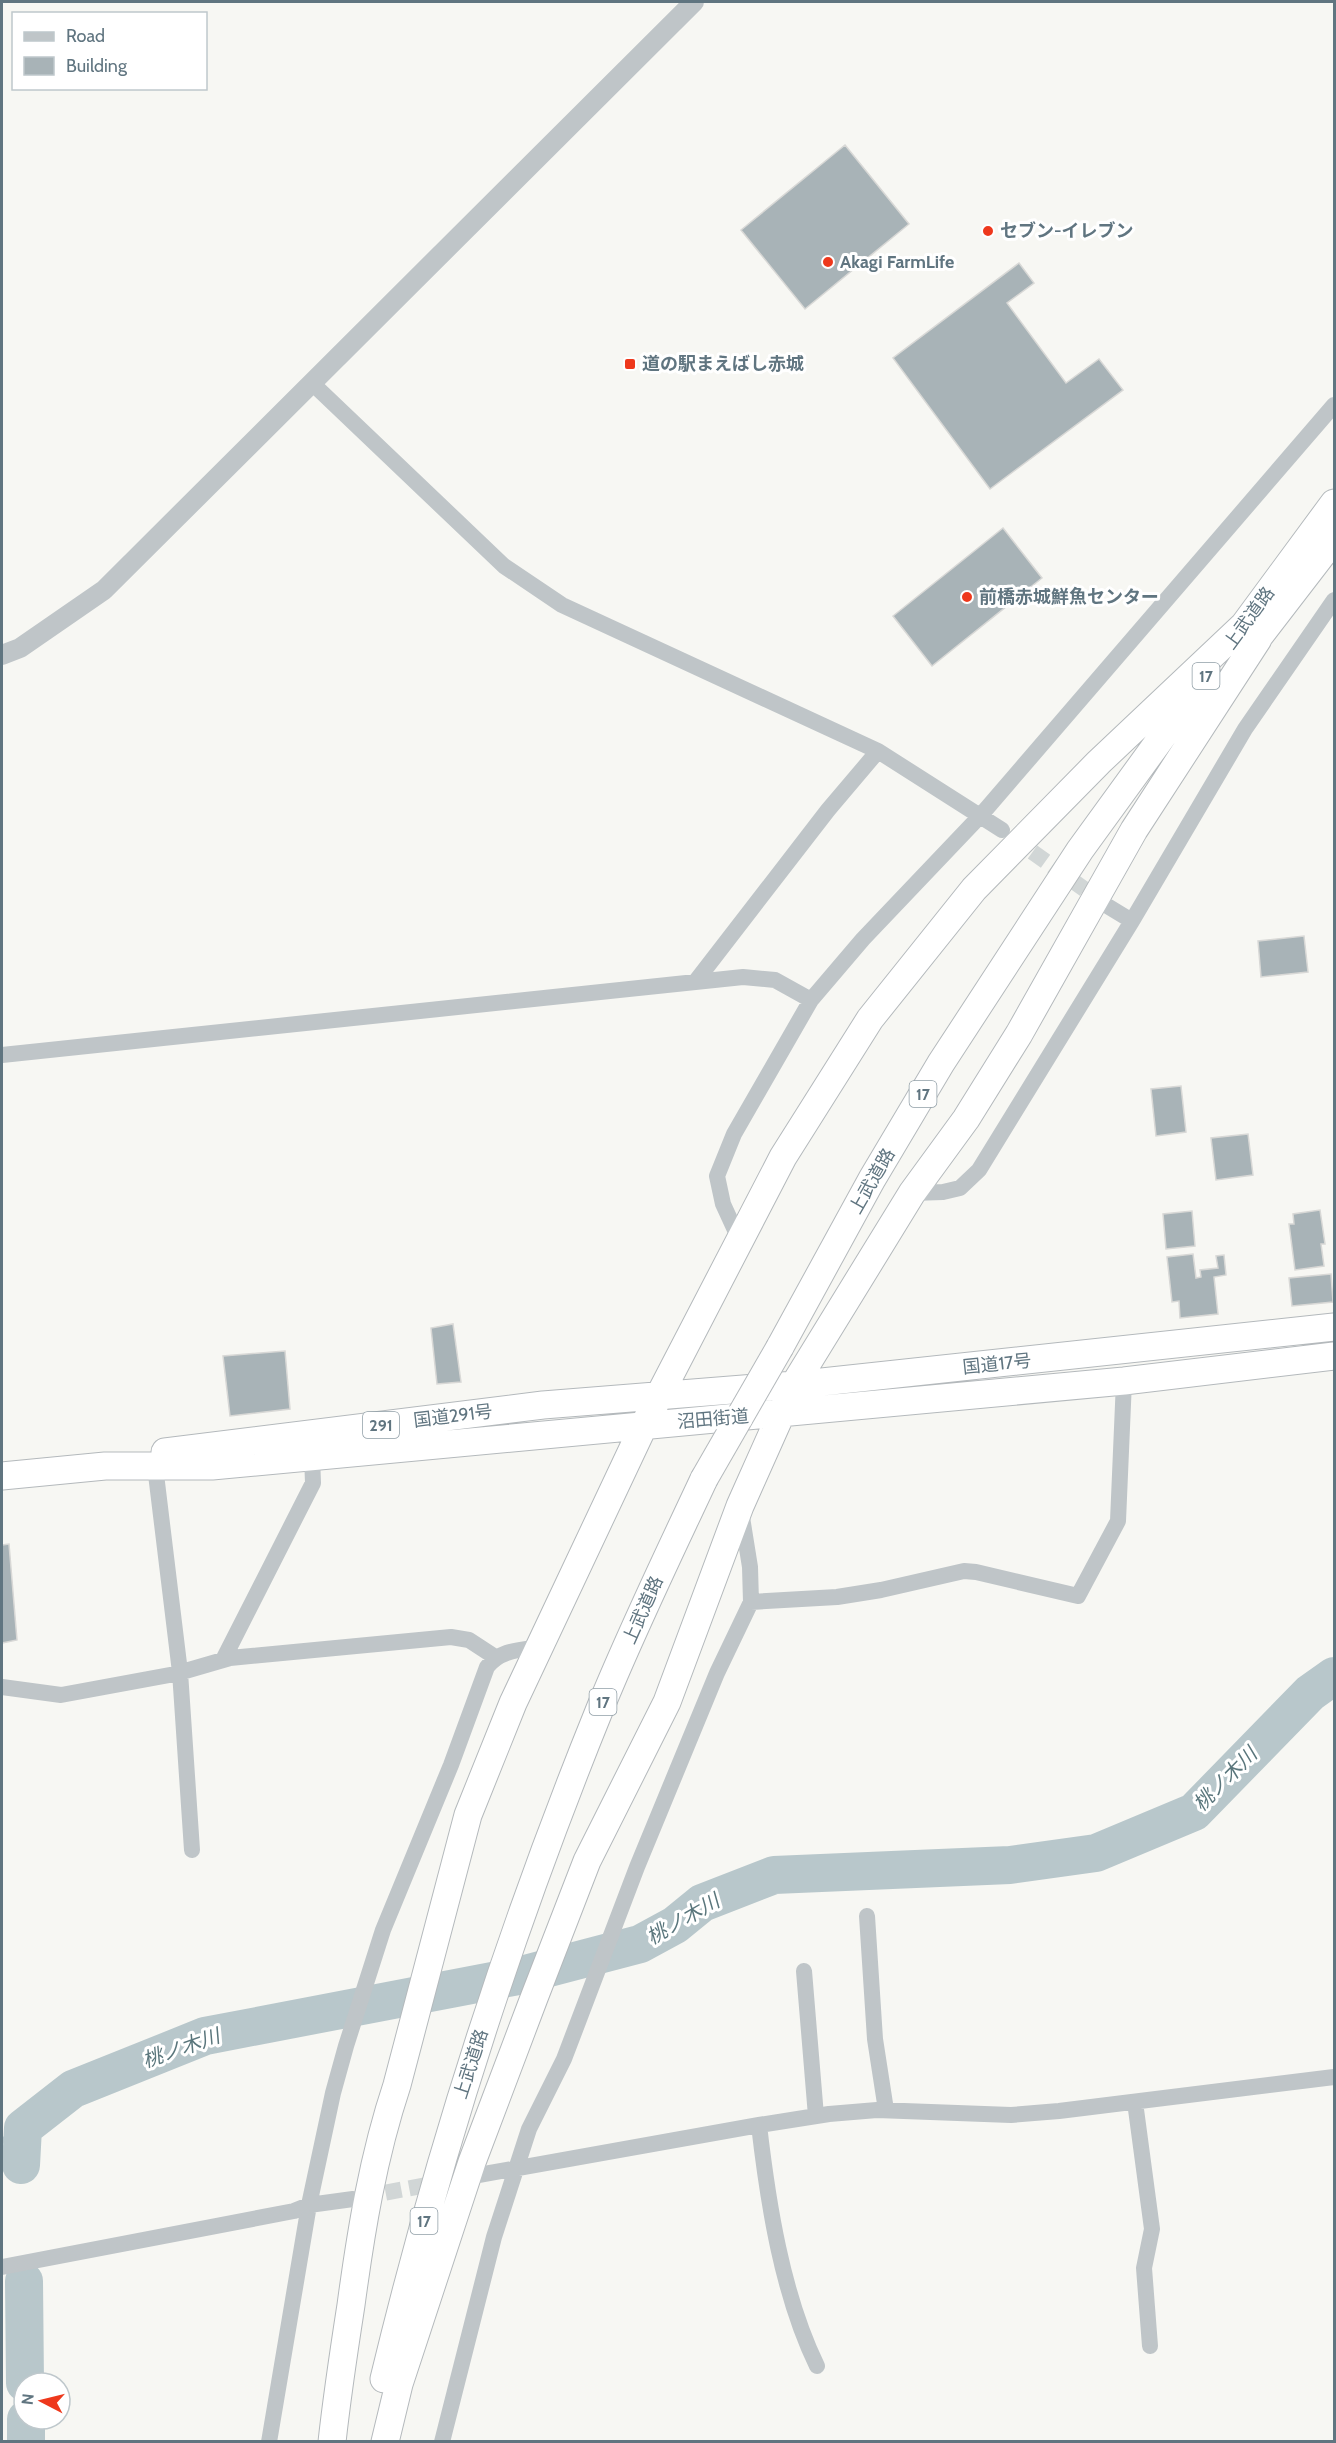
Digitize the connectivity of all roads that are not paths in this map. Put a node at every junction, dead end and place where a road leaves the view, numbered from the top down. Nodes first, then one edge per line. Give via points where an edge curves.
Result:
1 (694, 2) edge
2 (312, 383) junction
3 (1335, 405) edge
4 (1335, 504) edge
5 (1335, 539) edge
6 (1335, 600) edge
7 (1329, 619) edge
8 (1251, 632) junction
9 (2, 655) edge
10 (878, 752) junction
11 (981, 815) junction
12 (1002, 830) tunnel mouth
13 (1109, 907) tunnel mouth
14 (1132, 921) junction
15 (696, 981) junction
16 (811, 1000) junction
17 (2, 1055) edge
18 (912, 1193) junction
19 (740, 1241) junction
20 (1335, 1327) edge
21 (1335, 1356) edge
22 (1124, 1381) junction
23 (794, 1385) junction
24 (659, 1396) junction
25 (782, 1413) junction
26 (644, 1425) junction
27 (312, 1456) junction
28 (105, 1466) junction
29 (155, 1466) junction
30 (2, 1476) edge
31 (740, 1506) junction
32 (752, 1602) junction
33 (540, 1647) junction
34 (495, 1657) junction
35 (224, 1660) junction
36 (180, 1672) junction
37 (2, 1687) edge
38 (192, 1850) dead end
39 (867, 1916) dead end
40 (804, 1971) dead end
41 (1335, 2077) edge
42 (1135, 2102) junction
43 (886, 2110) junction
44 (816, 2116) junction
45 (759, 2124) junction
46 (514, 2170) junction
47 (473, 2176) dead end
48 (352, 2199) tunnel mouth
49 (309, 2205) junction
50 (2, 2267) edge
51 (1150, 2346) dead end
52 (817, 2366) dead end
53 (269, 2442) edge
54 (332, 2442) edge
55 (369, 2442) edge
56 (386, 2442) edge
57 (442, 2442) edge

1 - 2 street
2 - 9 street via 104,590 20,648
2 - 10 street via 504,566 562,605
3 - 11 street
4 - 8 highway, 上武道路 / 17
5 - 8 highway, 上武道路 / 17
6 - 7 street
7 - 14 street via 1245,729
8 - 18 highway via 1019,1034 966,1119
8 - 19 highway via 1099,762 974,889 870,1019 783,1157
8 - 55 highway, 上武道路 / 17, bridge via 1080,850 872,1179 704,1479 604,1699 490,2004 425,2217
10 - 11 street
10 - 15 street via 828,810
11 - 12 street
11 - 16 street
13 - 14 street
14 - 18 street via 979,1170 960,1188
15 - 16 street via 743,977 775,980
15 - 17 street
16 - 19 street via 734,1134 717,1176 723,1204
18 - 23 highway
19 - 24 highway
20 - 23 highway, 国道17号
21 - 22 highway, 国道17号
22 - 25 highway, 国道17号
22 - 32 street via 1118,1521 1078,1596 964,1571 837,1597
23 - 24 highway, 国道17号
23 - 25 highway
24 - 26 highway
24 - 28 highway, 国道291号 / 291 via 543,1405 183,1449
25 - 26 highway, 沼田街道
25 - 31 highway
26 - 27 highway, 国道291号 / 291
26 - 33 highway
27 - 29 highway, 国道291号 / 291 via 212,1466
27 - 35 street via 313,1483
28 - 29 highway, 国道291号 / 291
28 - 30 highway, 国道291号 / 291
29 - 36 street
31 - 32 street
31 - 56 highway via 667,1702 587,1861 534,1998 472,2162 399,2384
32 - 46 street via 717,1673 636,1867 564,2060 529,2129
33 - 34 street
33 - 54 highway via 468,1815 385,2122 355,2272
34 - 35 street via 469,1640 451,1637
34 - 49 street via 487,1667 383,1930 333,2093
35 - 36 street
36 - 37 street via 61,1695
36 - 38 street
39 - 43 street via 876,2039
40 - 44 street
41 - 42 street
42 - 43 street via 1011,2115
42 - 51 street via 1152,2229 1144,2268
43 - 44 street
44 - 45 street
45 - 46 street
45 - 52 street via 780,2250 796,2313
46 - 47 street
46 - 57 street
48 - 49 street
49 - 50 street
49 - 53 street

